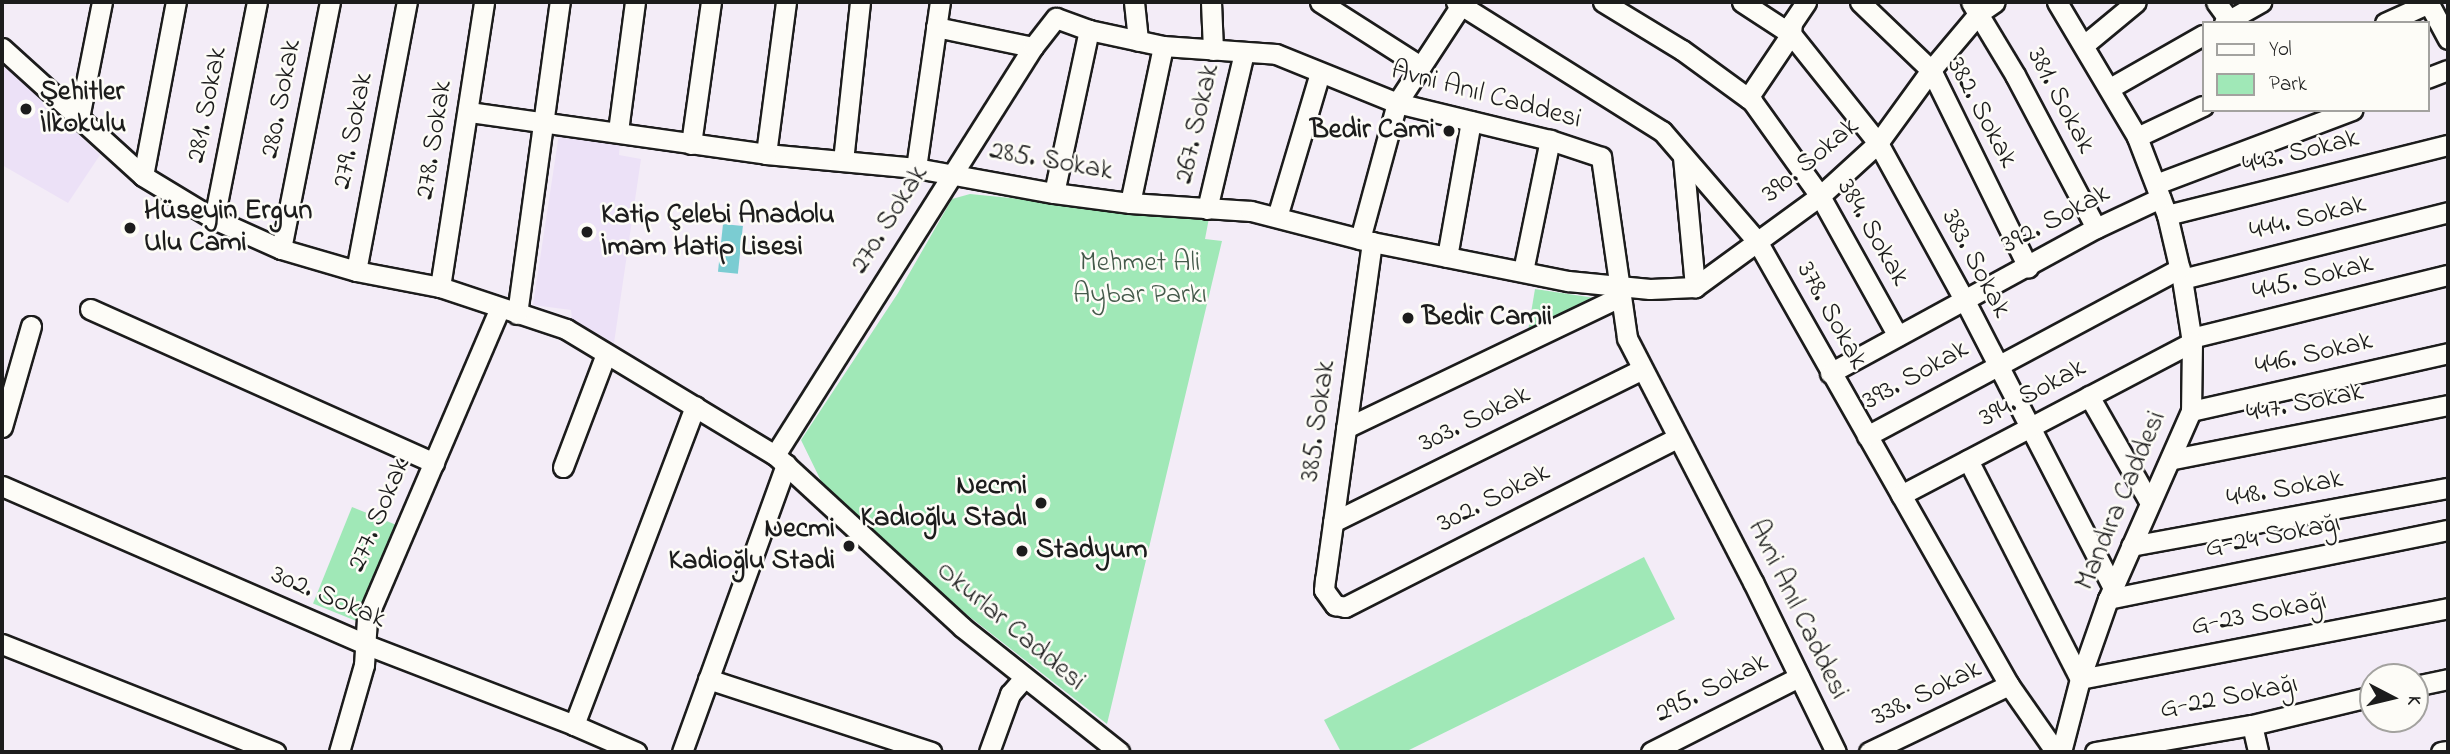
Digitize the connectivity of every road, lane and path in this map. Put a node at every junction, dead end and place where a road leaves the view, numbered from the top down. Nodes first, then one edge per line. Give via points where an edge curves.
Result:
1 (102, 2) edge
2 (176, 2) edge
3 (257, 2) edge
4 (330, 2) edge
5 (407, 2) edge
6 (484, 2) edge
7 (560, 2) edge
8 (635, 2) edge
9 (711, 2) edge
10 (786, 2) edge
11 (860, 2) edge
12 (940, 2) edge
13 (1134, 2) edge
14 (1211, 2) edge
15 (1320, 2) edge
16 (1603, 2) edge
17 (1742, 2) edge
18 (1806, 2) edge
19 (1860, 2) edge
20 (2057, 2) edge
21 (2136, 2) edge
22 (2216, 2) edge
23 (2261, 2) edge
24 (1460, 3) edge
25 (1982, 6) edge
26 (2436, 7) edge
27 (1056, 10) edge
28 (2227, 21) edge
29 (2230, 21) edge
30 (2391, 21) edge
31 (936, 27) junction
32 (1089, 30) junction
33 (1791, 34) junction
34 (2202, 36) edge
35 (2448, 39) edge
36 (1138, 41) junction
37 (2084, 45) junction
38 (1163, 46) junction
39 (1033, 47) junction
40 (2, 48) edge
41 (1213, 50) junction
42 (1244, 52) junction
43 (1420, 66) junction
44 (1931, 70) junction
45 (2448, 70) edge
46 (1320, 73) junction
47 (2429, 78) edge
48 (2110, 89) junction
49 (1748, 98) junction
50 (1397, 103) junction
51 (2202, 106) edge
52 (469, 112) junction
53 (2348, 112) edge
54 (79, 118) junction
55 (1471, 121) junction
56 (544, 123) junction
57 (618, 131) junction
58 (2137, 137) junction
59 (1550, 140) junction
60 (1878, 143) junction
61 (691, 144) junction
62 (2448, 145) edge
63 (766, 154) junction
64 (1683, 157) junction
65 (843, 160) junction
66 (916, 167) junction
67 (953, 173) junction
68 (143, 176) junction
69 (1054, 193) junction
70 (1820, 196) junction
71 (2161, 199) junction
72 (1130, 203) junction
73 (1207, 209) junction
74 (2448, 212) edge
75 (1278, 217) junction
76 (214, 219) junction
77 (2095, 228) junction
78 (1366, 240) junction
79 (1757, 241) junction
80 (281, 249) junction
81 (1447, 257) junction
82 (2028, 267) junction
83 (356, 271) junction
84 (1523, 271) junction
85 (2181, 274) junction
86 (2448, 275) edge
87 (440, 287) junction
88 (1695, 287) junction
89 (1619, 292) junction
90 (1965, 300) junction
91 (90, 309) dead end
92 (509, 311) junction
93 (31, 326) dead end
94 (1898, 336) junction
95 (2191, 340) junction
96 (606, 354) junction
97 (2448, 354) edge
98 (1996, 364) junction
99 (1642, 369) junction
100 (1830, 373) junction
101 (2089, 396) junction
102 (2448, 405) edge
103 (695, 406) junction
104 (2191, 411) junction
105 (2, 427) edge
106 (1346, 428) junction
107 (2028, 428) junction
108 (1867, 436) junction
109 (1677, 438) junction
110 (2173, 458) junction
111 (780, 460) junction
112 (1968, 460) junction
113 (434, 463) junction
114 (563, 467) dead end
115 (2, 486) edge
116 (2448, 488) edge
117 (1901, 495) junction
118 (2149, 501) junction
119 (1333, 522) junction
120 (2448, 530) edge
121 (2131, 546) junction
122 (2111, 594) junction
123 (1335, 605) joint
124 (2448, 608) edge
125 (2, 644) edge
126 (367, 645) junction
127 (1799, 677) junction
128 (708, 679) junction
129 (1023, 679) junction
130 (2080, 679) junction
131 (2448, 679) edge
132 (2429, 683) edge
133 (2009, 685) junction
134 (2359, 699) edge
135 (574, 724) junction
136 (2252, 725) junction
137 (2448, 751) edge
138 (275, 752) edge
139 (338, 752) edge
140 (636, 752) edge
141 (682, 752) edge
142 (931, 752) edge
143 (989, 752) edge
144 (1119, 752) edge
145 (1651, 752) edge
146 (1836, 752) edge
147 (1869, 752) edge
148 (2056, 752) edge
149 (2062, 752) edge
150 (2095, 752) edge
151 (2258, 752) edge
152 (2441, 752) edge

1 - 54 street
2 - 68 street
3 - 76 street, 281. Sokak
4 - 80 street, 280. Sokak
5 - 83 street, 279. Sokak
6 - 52 street, 278. Sokak
7 - 56 street, 277. Sokak
8 - 57 street
9 - 61 street
10 - 63 street
11 - 65 street
12 - 31 street
13 - 36 street
14 - 41 street
15 - 43 street
16 - 49 street, 384. Sokak via 1682,50
17 - 33 street, 383. Sokak
18 - 33 street via 1792,23
19 - 44 street, 382. Sokak
20 - 37 street, Mandıra Caddesi
21 - 37 street
22 - 28 street
23 - 29 street
24 - 43 street, 385. Sokak
24 - 64 street, 378. Sokak via 1662,131
25 - 44 street, 390. Sokak
25 - 77 street, 381. Sokak
26 - 30 street
26 - 35 street
27 - 32 street, Avni Anıl Caddesi
27 - 39 street, 270. Sokak
31 - 39 street
31 - 66 street
32 - 36 street, Avni Anıl Caddesi
32 - 69 street
33 - 49 street
33 - 60 street, 383. Sokak
34 - 48 street
36 - 38 street, Avni Anıl Caddesi
37 - 48 street, Mandıra Caddesi
38 - 41 street, Avni Anıl Caddesi
38 - 72 street
39 - 67 street, 270. Sokak
40 - 54 street, Okurlar Caddesi
41 - 42 street, Avni Anıl Caddesi
42 - 46 street, Avni Anıl Caddesi via 1276,54
42 - 73 street, 267. Sokak
43 - 50 street, 385. Sokak
44 - 60 street, 390. Sokak
44 - 82 street, 382. Sokak
45 - 47 street
46 - 50 street, Avni Anıl Caddesi
46 - 75 street
48 - 58 street, Mandıra Caddesi
49 - 70 street, 384. Sokak
50 - 55 street, Avni Anıl Caddesi
50 - 78 street, 385. Sokak
51 - 58 street
52 - 56 street, 285. Sokak
52 - 87 street, 278. Sokak
53 - 71 street
54 - 68 street, Okurlar Caddesi
55 - 59 street, Avni Anıl Caddesi
55 - 81 street
56 - 57 street, 285. Sokak
56 - 92 street, 277. Sokak
57 - 61 street, 285. Sokak
58 - 71 street, Mandıra Caddesi
59 - 84 street
59 - 89 street, Avni Anıl Caddesi via 1601,157
60 - 70 street, 390. Sokak
60 - 90 street, 383. Sokak
61 - 63 street, 285. Sokak
62 - 71 street, 443. Sokak
63 - 65 street, 285. Sokak
64 - 79 street, 378. Sokak
64 - 88 street
65 - 66 street, 285. Sokak
66 - 67 street, 285. Sokak
67 - 69 street, 285. Sokak
67 - 111 street, 270. Sokak
68 - 76 street, Okurlar Caddesi
69 - 72 street, 285. Sokak
70 - 79 street, 390. Sokak
70 - 94 street, 384. Sokak
71 - 77 street, 392. Sokak
71 - 85 street, Mandıra Caddesi
72 - 73 street, 285. Sokak
73 - 75 street, 285. Sokak
74 - 85 street, 444. Sokak
75 - 78 street, 285. Sokak
76 - 80 street, Okurlar Caddesi
77 - 82 street, 392. Sokak
78 - 81 street, 285. Sokak
78 - 106 street, 385. Sokak
79 - 88 street, 390. Sokak
79 - 100 street, 378. Sokak
80 - 83 street, Okurlar Caddesi
81 - 84 street, 285. Sokak
82 - 90 street, 392. Sokak
83 - 87 street, Okurlar Caddesi
84 - 89 street, 285. Sokak
85 - 95 street, Mandıra Caddesi
85 - 98 street, 393. Sokak
86 - 95 street, 445. Sokak
87 - 92 street, Okurlar Caddesi
88 - 89 street
89 - 99 street, Avni Anıl Caddesi via 1627,338
89 - 106 street
90 - 94 street, 392. Sokak
90 - 98 street, 383. Sokak
91 - 113 street
92 - 96 street, Okurlar Caddesi via 566,329
92 - 113 street, 277. Sokak
93 - 105 street
94 - 100 street, 392. Sokak
95 - 101 street, 394. Sokak
95 - 104 street, Mandıra Caddesi
96 - 103 street, Okurlar Caddesi
96 - 114 street
97 - 104 street, 446. Sokak
98 - 107 street, 383. Sokak
98 - 108 street, 393. Sokak
99 - 109 street, Avni Anıl Caddesi
99 - 119 street, 303. Sokak
100 - 108 street, 378. Sokak
101 - 107 street, 394. Sokak
101 - 118 street
102 - 110 street, 447. Sokak
103 - 111 street, Okurlar Caddesi
103 - 135 street
104 - 110 street, Mandıra Caddesi
106 - 119 street, 385. Sokak
107 - 112 street, 394. Sokak
107 - 122 street, 383. Sokak
108 - 117 street, 378. Sokak
109 - 123 street, 302. Sokak via 1345,607
109 - 127 street, Avni Anıl Caddesi
110 - 118 street, Mandıra Caddesi
111 - 128 street, 270. Sokak
111 - 129 street, Okurlar Caddesi
112 - 117 street, 394. Sokak
112 - 130 street
113 - 126 street, 277. Sokak via 367,618
115 - 126 street, 302. Sokak
116 - 121 street, 448. Sokak
117 - 133 street, 378. Sokak
118 - 121 street, Mandıra Caddesi
119 - 123 street, 385. Sokak via 1324,590
120 - 122 street, G-24 Sokağı
121 - 122 street, Mandıra Caddesi
122 - 130 street, Mandıra Caddesi
124 - 130 street, G-23 Sokağı
125 - 138 street
126 - 135 street, 302. Sokak
126 - 139 street, 277. Sokak
127 - 145 street, 295. Sokak
127 - 146 street, Avni Anıl Caddesi
128 - 141 street, 270. Sokak
128 - 142 street
129 - 143 street via 1010,694
129 - 144 street, Okurlar Caddesi
130 - 149 street, Mandıra Caddesi
131 - 132 street
133 - 147 street, 338. Sokak
133 - 148 street, 378. Sokak
134 - 136 street, G-22 Sokağı
135 - 140 street, 302. Sokak
136 - 150 street, G-22 Sokağı
136 - 151 street
137 - 152 street

